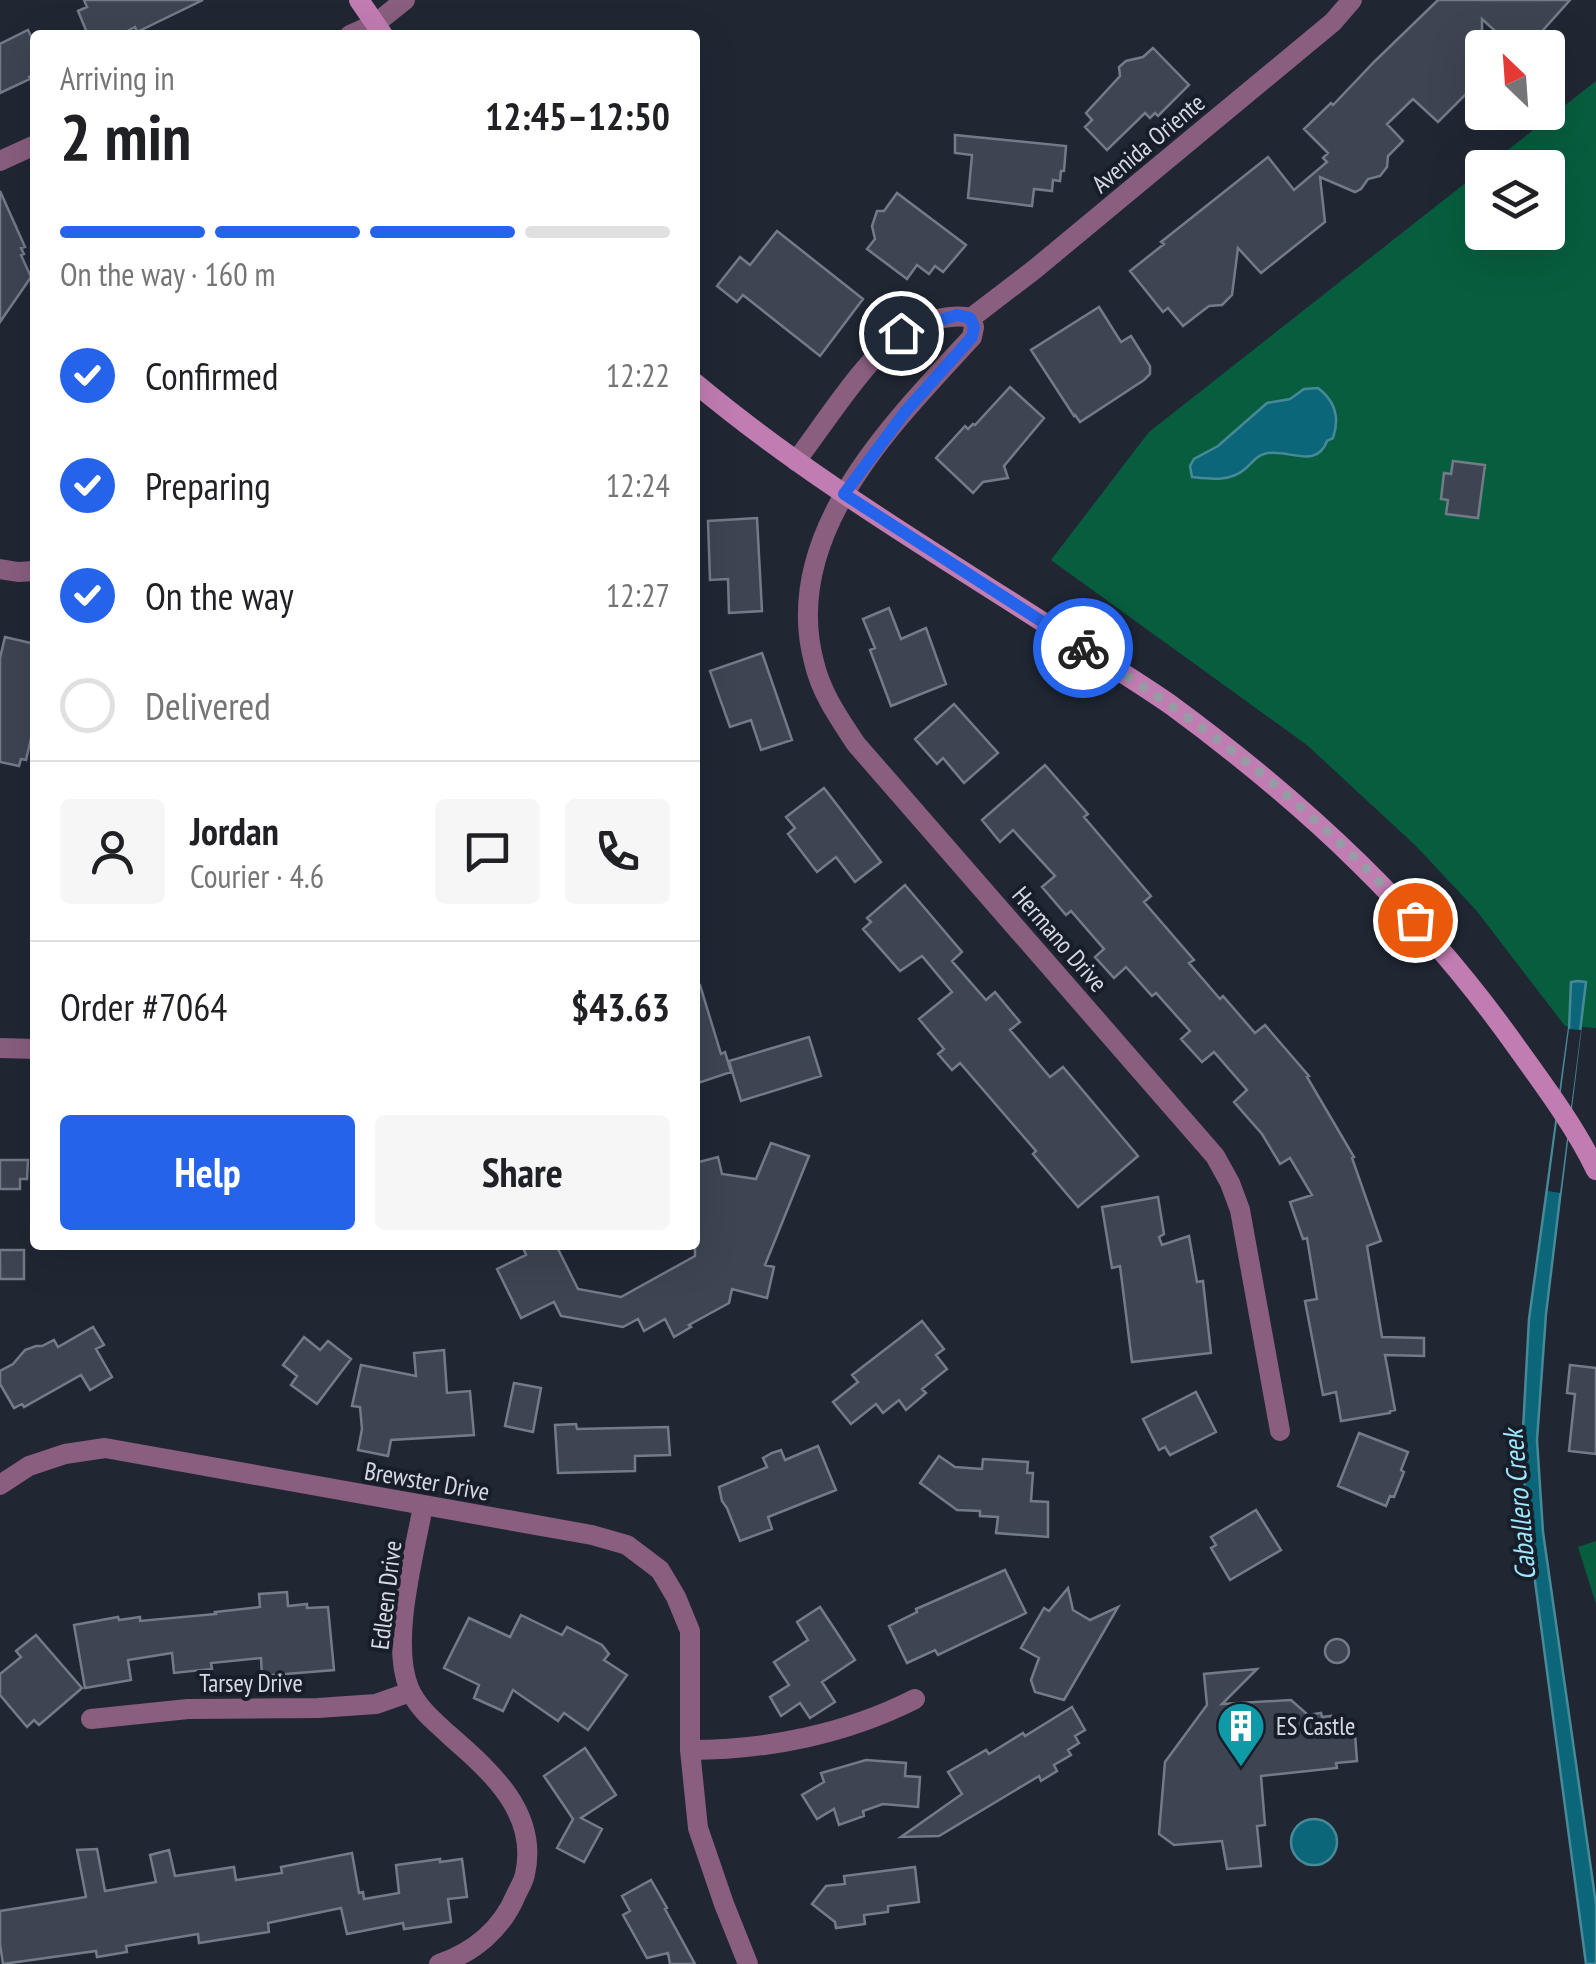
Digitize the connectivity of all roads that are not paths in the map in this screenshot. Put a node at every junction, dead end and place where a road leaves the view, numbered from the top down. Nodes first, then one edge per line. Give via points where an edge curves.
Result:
1 (359, 0) edge
2 (405, 0) edge
3 (1352, 0) edge
4 (379, 30) edge
5 (30, 146) edge
6 (0, 161) edge
7 (970, 318) junction
8 (700, 387) edge
9 (796, 462) junction
10 (844, 494) junction
11 (0, 569) edge
12 (30, 571) edge
13 (0, 1048) edge
14 (30, 1048) edge
15 (1596, 1170) edge
16 (1280, 1432) dead end
17 (0, 1485) edge
18 (423, 1506) junction
19 (410, 1692) junction
20 (916, 1699) dead end
21 (91, 1719) dead end
22 (690, 1750) junction
23 (439, 1964) edge
24 (748, 1964) edge

1 - 4 main road
2 - 4 street
3 - 7 street, Avenida Oriente
5 - 6 street
7 - 9 street, Avenida Oriente via 957,315 901,333
7 - 10 street, Avenida Oriente via 972,337
8 - 9 main road
9 - 10 main road
10 - 15 main road via 1168,704 1346,848 1489,1008
10 - 16 street, Hermano Drive via 821,538 807,608 813,661 828,700 856,744 1215,1156 1240,1210
11 - 12 street
13 - 14 street
17 - 18 street, Brewster Drive via 29,1466 105,1448
18 - 19 street, Edleen Drive via 400,1633
18 - 22 street, Brewster Drive via 592,1535 627,1545 660,1570 690,1631
19 - 21 street, Tarsey Drive via 376,1704 188,1708
19 - 23 street via 493,1773 527,1838 525,1874 510,1911 485,1940
20 - 22 street via 832,1732
22 - 24 street, Brewster Drive via 698,1828

